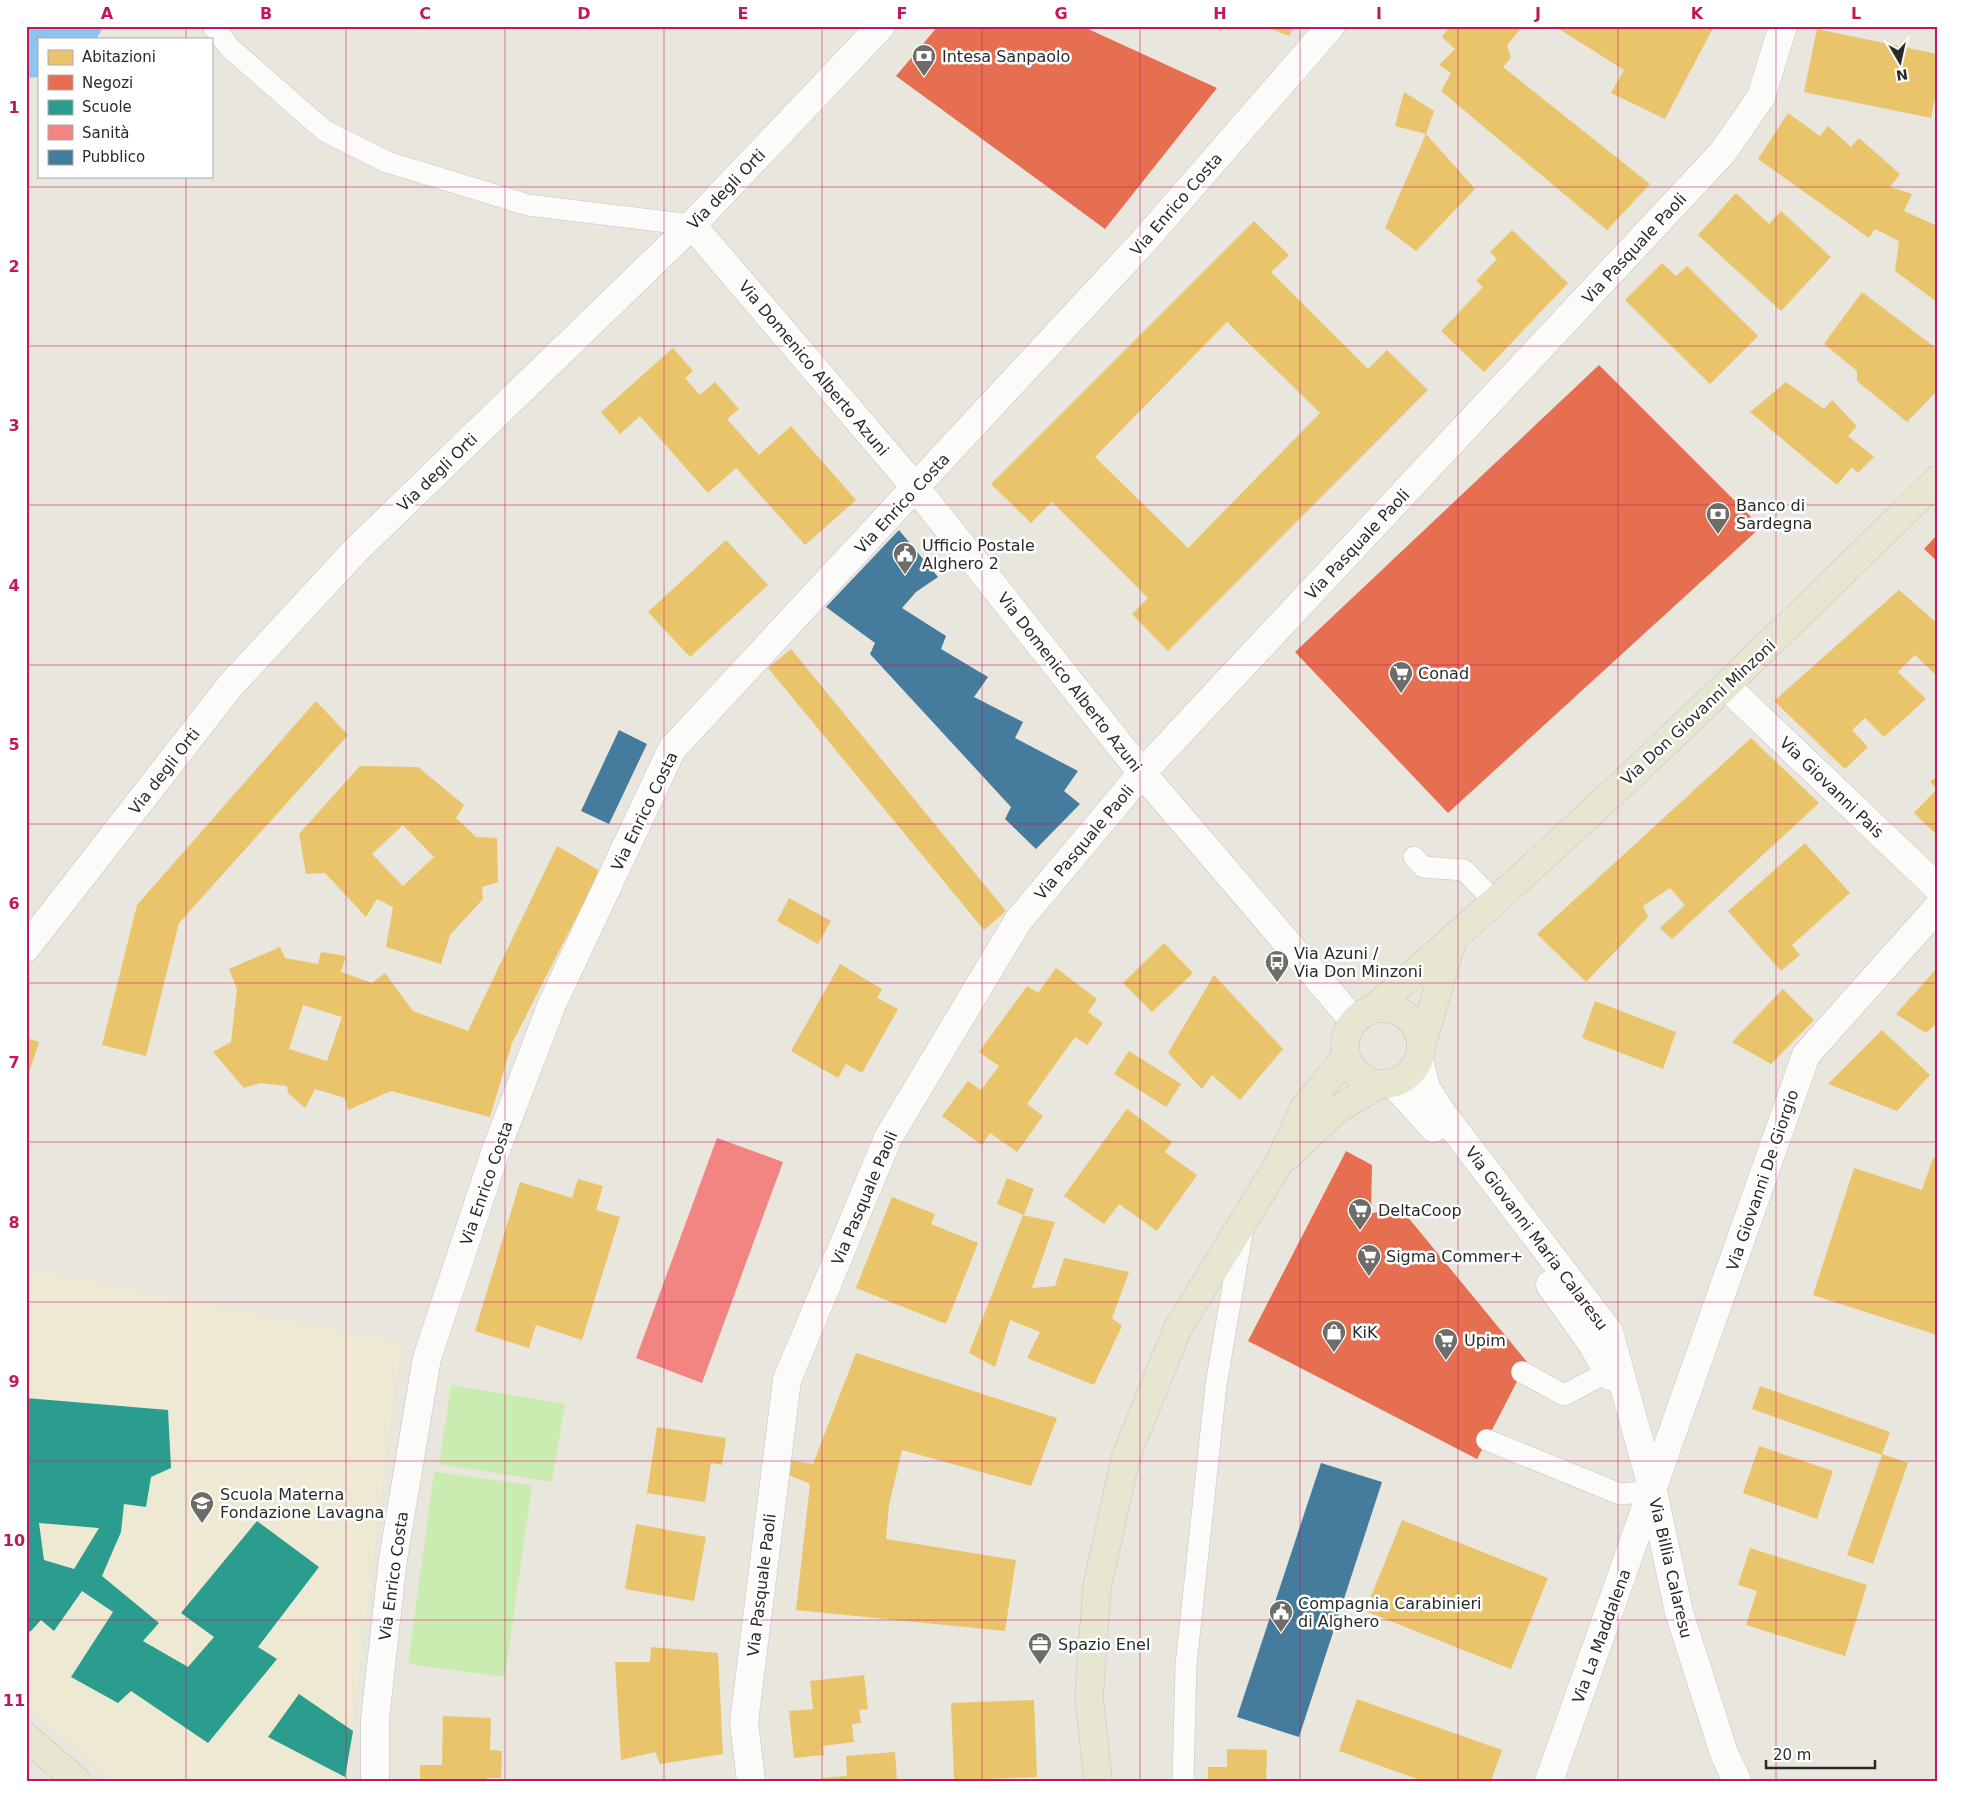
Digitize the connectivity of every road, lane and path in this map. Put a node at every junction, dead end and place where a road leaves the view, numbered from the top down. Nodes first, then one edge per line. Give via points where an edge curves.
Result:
1 (213, 26) edge
2 (881, 26) edge
3 (1330, 26) edge
4 (1783, 26) edge
5 (692, 225) junction
6 (1937, 480) edge
7 (916, 488) junction
8 (1727, 687) junction
9 (1142, 773) junction
10 (1414, 857) dead end
11 (1937, 886) edge
12 (1494, 901) junction
13 (1937, 908) edge
14 (1453, 938) junction
15 (26, 948) edge
16 (1363, 1015) junction
17 (1420, 1054) junction
18 (1346, 1056) junction
19 (1386, 1083) junction
20 (1278, 1165) junction
21 (1245, 1220) junction
22 (1522, 1372) dead end
23 (1608, 1372) junction
24 (1629, 1411) junction
25 (1487, 1440) dead end
26 (1653, 1491) junction
27 (26, 1737) edge
28 (77, 1781) edge
29 (375, 1781) edge
30 (751, 1781) edge
31 (1098, 1781) edge
32 (1183, 1781) edge
33 (1549, 1781) edge
34 (1737, 1781) edge

1 - 5 lane via 230,48 325,131 387,162 528,205
2 - 5 street, Via degli Orti
3 - 7 street, Via Enrico Costa via 1143,242
4 - 9 street, Via Pasquale Paoli via 1762,97 1722,152
5 - 7 street, Via Domenico Alberto Azuni
5 - 15 street, Via degli Orti via 355,551 230,686
6 - 8 main road, Via Don Giovanni Minzoni
7 - 9 street, Via Domenico Alberto Azuni
7 - 29 street, Via Enrico Costa via 672,749 552,1004 496,1150 427,1358 393,1559 376,1718
8 - 11 street, Via Giovanni Pais
8 - 12 main road, Via Don Giovanni Minzoni
9 - 16 street, Via Domenico Alberto Azuni
9 - 30 street, Via Pasquale Paoli via 1018,921 888,1138 787,1380 744,1722
10 - 12 lane via 1423,867 1464,870
12 - 14 main road, Via Don Giovanni Minzoni
13 - 26 street, Via Giovanni De Giorgio via 1806,1055
14 - 16 main road, Via Don Giovanni Minzoni
14 - 17 main road
16 - 17 main road via 1396,1009 1408,1016 1421,1038
16 - 18 main road via 1348,1031
17 - 19 main road via 1406,1078
17 - 24 street, Via Giovanni Maria Calaresu via 1426,1088 1442,1113 1609,1332
18 - 19 main road via 1362,1078
18 - 20 main road via 1304,1108
19 - 20 main road via 1336,1110
19 - 23 street, Via Giovanni Maria Calaresu via 1431,1122 1592,1344
20 - 21 main road
21 - 31 main road via 1178,1328 1126,1456 1097,1587 1089,1696
21 - 32 lane via 1216,1385 1186,1665
22 - 23 lane via 1564,1394
23 - 24 street, Via Giovanni Maria Calaresu
24 - 26 street, Via Billia Calaresu
25 - 26 lane via 1620,1494
26 - 33 street, Via La Maddalena
26 - 34 street, Via Billia Calaresu via 1678,1612 1724,1753
27 - 28 main road

